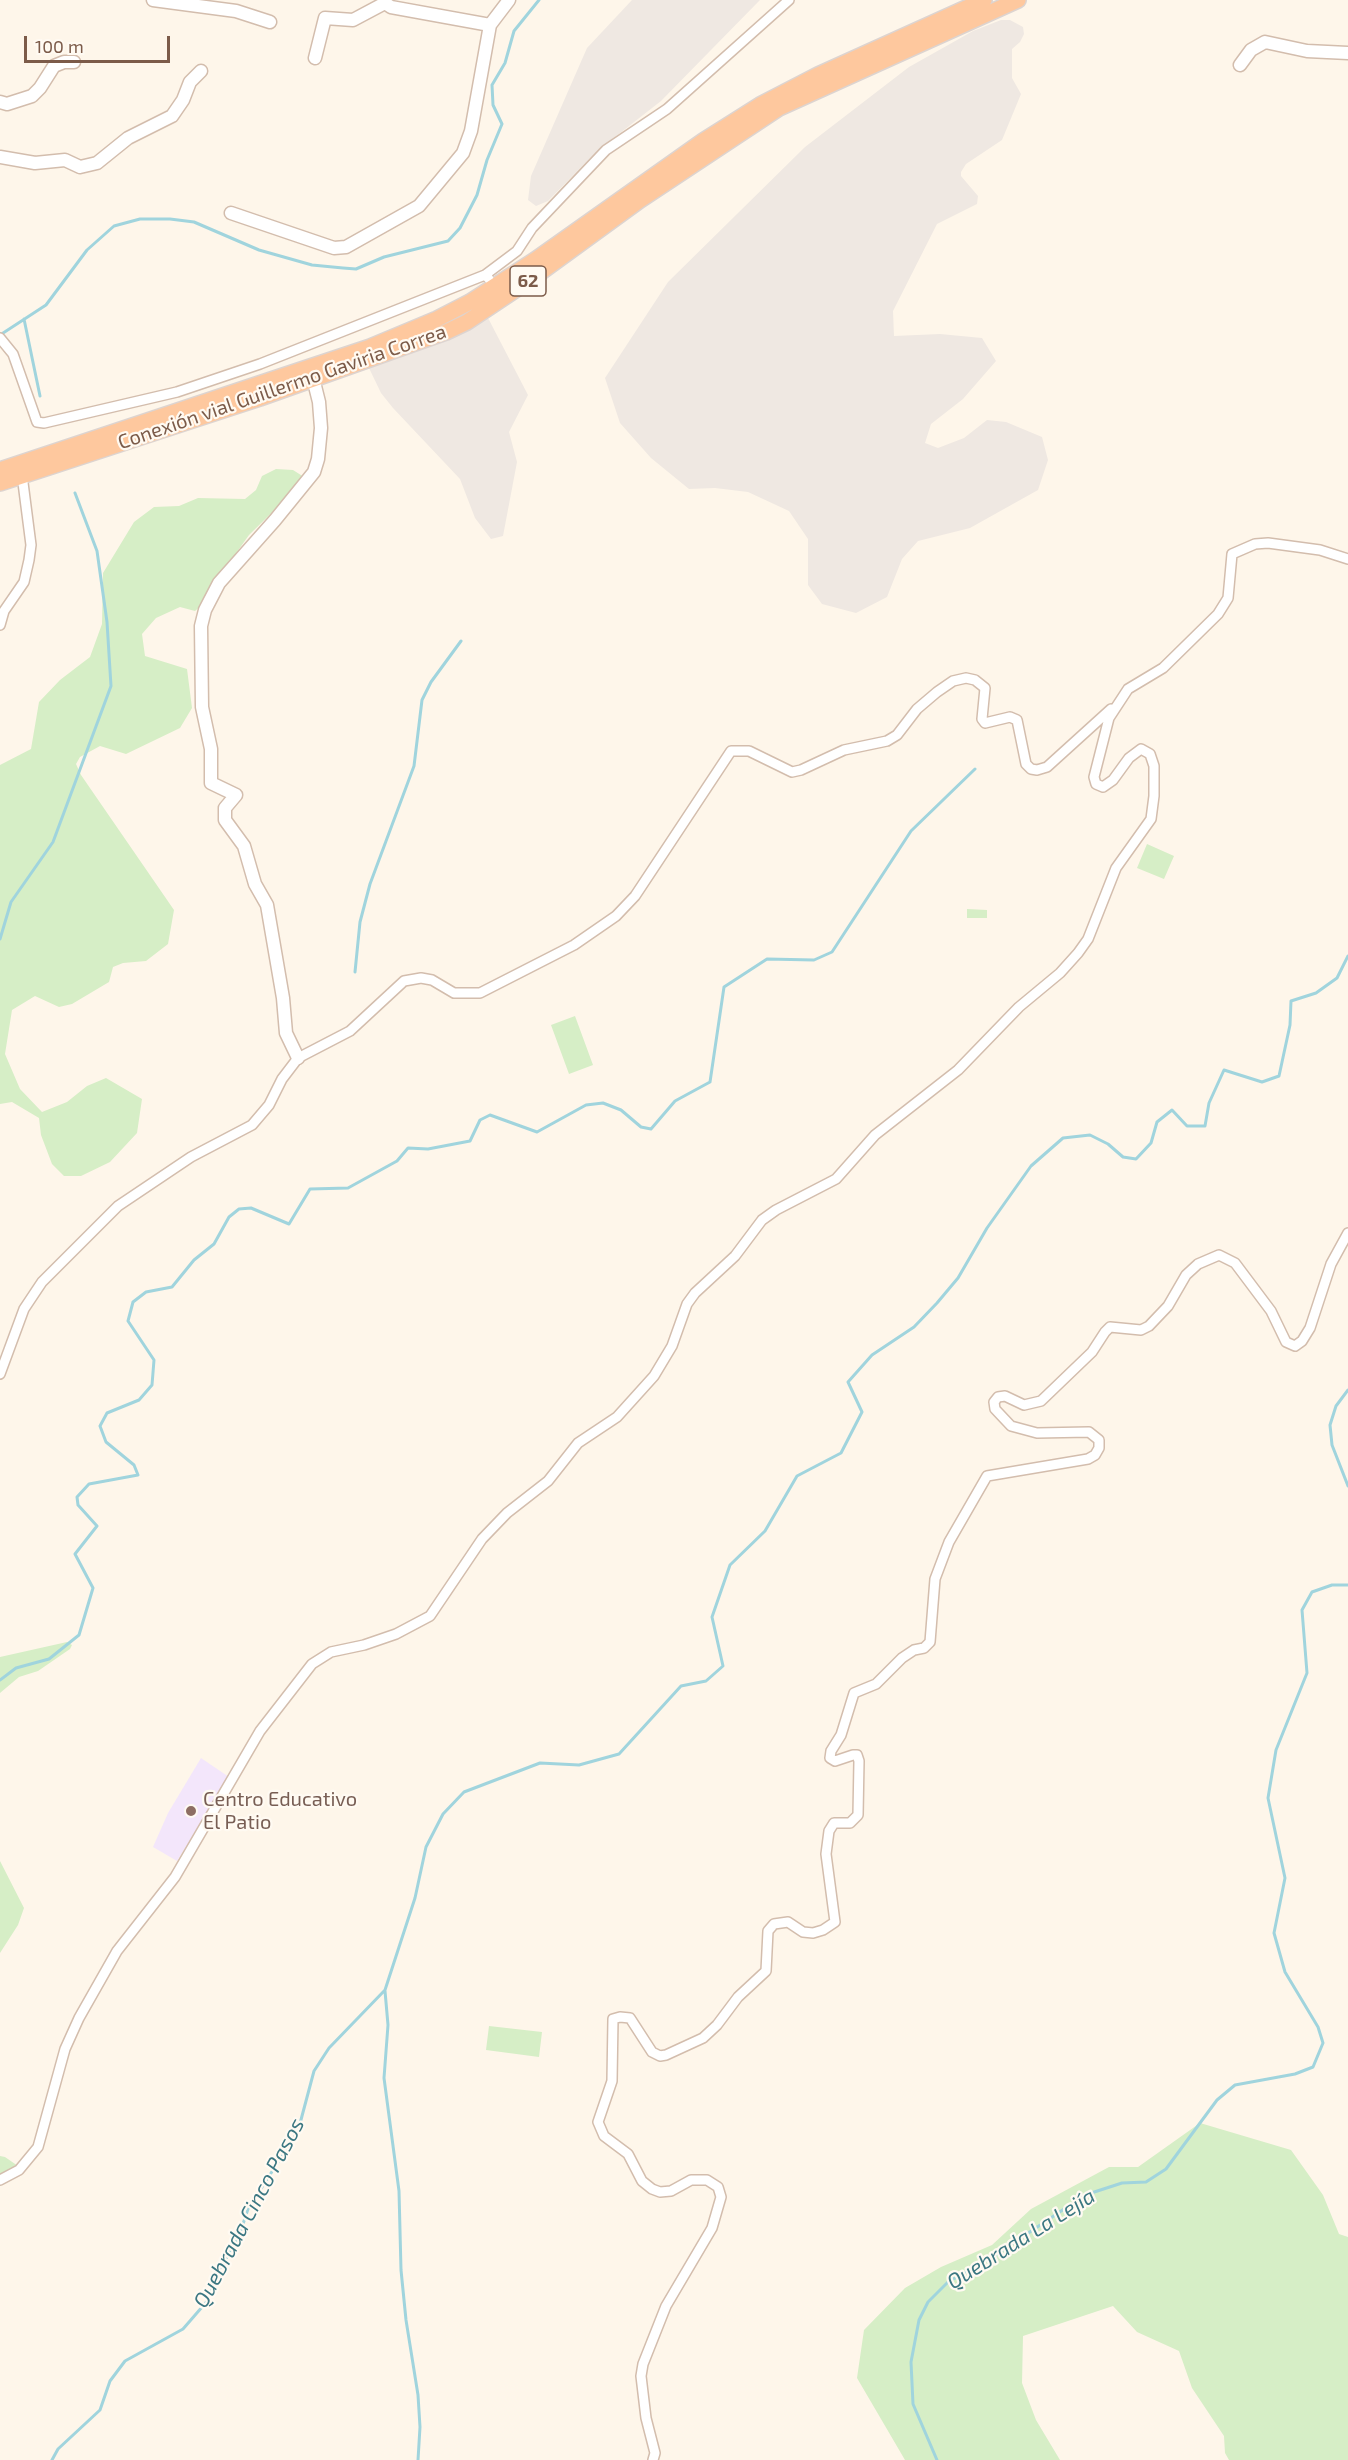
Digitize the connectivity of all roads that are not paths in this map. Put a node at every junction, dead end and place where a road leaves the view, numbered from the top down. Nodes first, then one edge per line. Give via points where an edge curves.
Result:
1 (153, 0) edge
2 (509, 0) edge
3 (789, 0) edge
4 (984, 0) edge
5 (1018, 0) edge
6 (270, 22) dead end
7 (490, 25) junction
8 (1348, 53) edge
9 (315, 58) dead end
10 (74, 62) dead end
11 (1240, 64) dead end
12 (201, 71) dead end
13 (0, 102) edge
14 (0, 157) edge
15 (231, 213) dead end
16 (490, 280) junction
17 (0, 338) edge
18 (313, 378) junction
19 (0, 470) edge
20 (22, 476) junction
21 (0, 483) edge
22 (1348, 559) edge
23 (0, 625) edge
24 (1115, 706) junction
25 (298, 1058) junction
26 (1348, 1233) edge
27 (0, 1374) edge
28 (0, 2180) edge
29 (653, 2460) edge

1 - 6 street via 236,11
2 - 7 street
3 - 16 street via 667,109 606,150 532,228
4 - 16 highway, Conexión vial Guillermo Gaviria Correa / 62 via 760,105
5 - 18 highway, Conexión vial Guillermo Gaviria Correa / 62 via 770,113 467,321 422,342
7 - 9 street via 382,3 353,20 323,20
7 - 15 street via 477,105 463,153 419,206 346,247 334,248
8 - 11 street via 1307,51 1265,42 1251,50
10 - 13 street via 54,66 32,96 7,104
12 - 14 street via 190,82 172,116 128,138 97,163 80,166 66,160 35,163
16 - 17 street via 177,392 44,423 37,422 13,354
16 - 19 highway, Conexión vial Guillermo Gaviria Correa / 62 via 437,320 370,347
18 - 20 highway, Conexión vial Guillermo Gaviria Correa / 62
18 - 25 street via 321,428 314,472 219,583 201,626 202,707 211,749 211,783 236,795 225,808 225,820 244,846 255,884 267,905 286,1033
20 - 21 highway, Conexión vial Guillermo Gaviria Correa / 62
20 - 23 street via 29,560 24,582 4,611
22 - 24 street via 1320,550 1268,543 1232,554 1228,598 1218,614 1163,668 1128,689
24 - 25 street via 1047,767 1037,770 1026,764 1017,720 1010,717 985,723 985,688 966,678 937,692 887,741 844,750 801,770 792,772 750,751 731,751 635,896 616,916 574,945 480,993 454,993 422,978 404,981 350,1031
24 - 28 street via 1105,730 1094,777 1096,784 1103,787 1113,780 1141,749 1150,754 1154,766 1151,819 1116,868 1088,939 1078,953 950,1077 875,1135 836,1179 762,1220 735,1256 691,1299 672,1346 654,1376 616,1417 578,1443 548,1481 507,1513 482,1539 430,1616 364,1646 331,1652 312,1664 260,1731 175,1877 117,1952 65,2049 38,2147 19,2170
25 - 27 street via 252,1125 191,1157 118,1206 42,1282 24,1309
26 - 29 street via 1331,1264 1310,1328 1295,1346 1286,1341 1270,1311 1235,1263 1219,1255 1198,1264 1186,1275 1168,1306 1149,1326 1141,1330 1110,1328 1105,1332 1092,1352 1041,1401 1024,1405 1005,1396 998,1397 994,1409 1011,1426 1037,1433 1089,1432 1099,1440 1099,1448 1088,1459 987,1476 949,1542 935,1579 930,1642 902,1658 884,1678 854,1693 830,1758 835,1761 857,1755 860,1805 858,1815 850,1823 834,1823 830,1831 826,1854 835,1922 813,1933 803,1932 788,1922 774,1924 768,1931 766,1971 738,1996 703,2038 666,2055 652,2052 630,2019 613,2019 612,2081 598,2122 604,2136 627,2154 642,2181 652,2189 671,2191 691,2180 707,2180 718,2187 721,2197 712,2228 666,2306 643,2364 640,2376 655,2453

